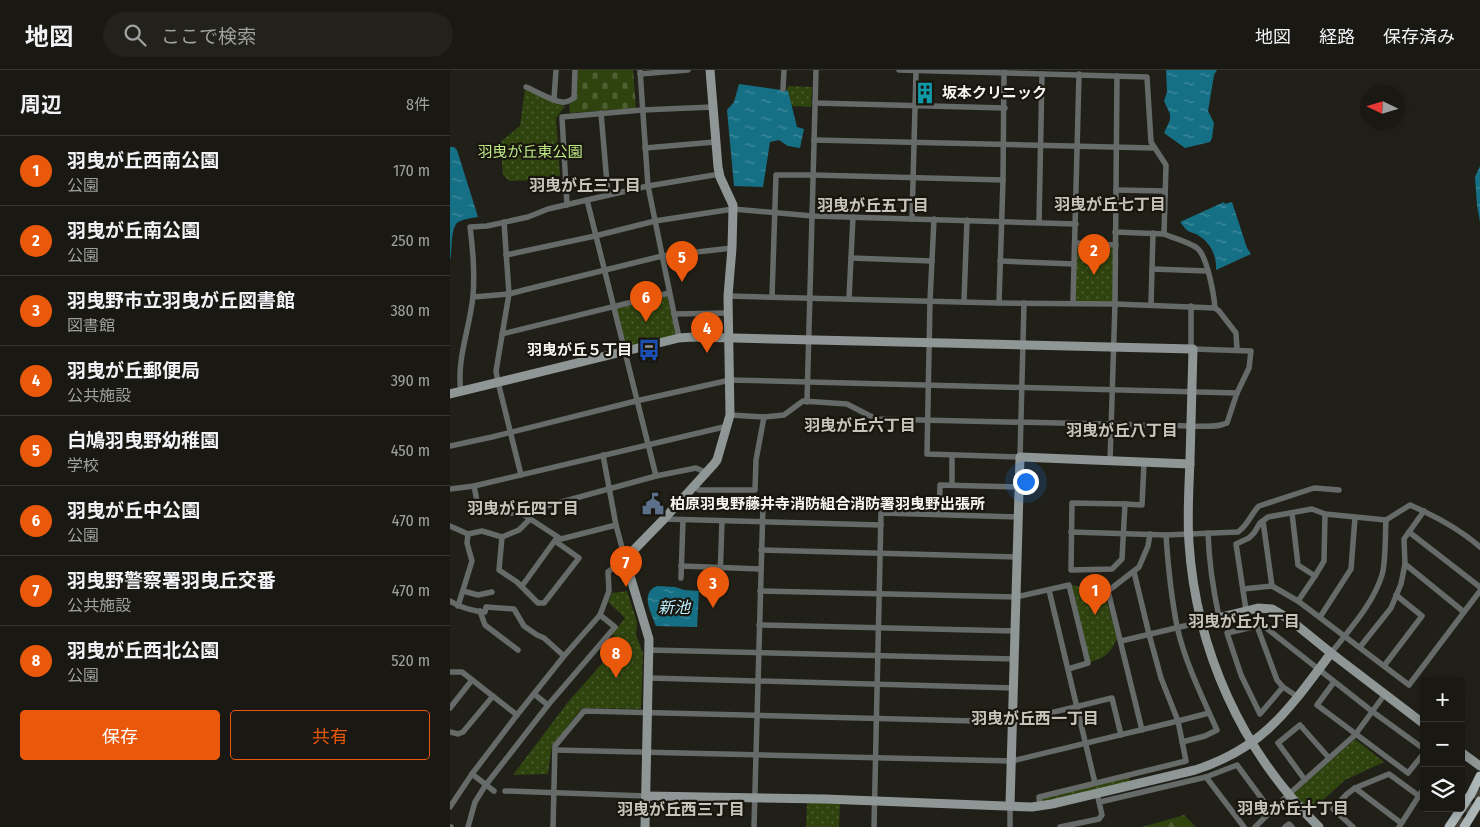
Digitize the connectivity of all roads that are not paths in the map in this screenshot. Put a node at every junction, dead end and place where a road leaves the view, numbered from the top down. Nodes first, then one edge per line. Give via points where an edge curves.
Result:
1 (556, 70) edge
2 (575, 70) edge
3 (688, 70) edge
4 (710, 70) edge
5 (784, 70) edge
6 (816, 70) edge
7 (899, 70) edge
8 (928, 70) edge
9 (916, 71) edge
10 (1004, 71) edge
11 (640, 72) edge
12 (1088, 72) edge
13 (1042, 74) junction
14 (1079, 74) junction
15 (1117, 76) junction
16 (526, 87) dead end
17 (783, 88) dead end
18 (554, 99) junction
19 (815, 103) junction
20 (915, 106) junction
21 (712, 107) junction
22 (1004, 108) junction
23 (642, 110) junction
24 (602, 113) junction
25 (814, 140) junction
26 (715, 142) junction
27 (914, 142) junction
28 (1003, 144) junction
29 (1040, 145) junction
30 (1078, 146) junction
31 (1117, 147) junction
32 (645, 148) junction
33 (1154, 148) junction
34 (720, 174) junction
35 (814, 175) junction
36 (913, 178) junction
37 (1003, 180) junction
38 (648, 186) junction
39 (1116, 190) junction
40 (1165, 191) junction
41 (608, 195) junction
42 (587, 200) junction
43 (567, 205) junction
44 (733, 209) junction
45 (775, 214) junction
46 (813, 216) junction
47 (853, 217) junction
48 (912, 219) junction
49 (934, 220) junction
50 (967, 220) junction
51 (655, 221) junction
52 (1002, 221) junction
53 (504, 222) junction
54 (1039, 222) junction
55 (1076, 224) junction
56 (1115, 232) junction
57 (1153, 233) junction
58 (1164, 234) junction
59 (595, 236) junction
60 (1075, 243) junction
61 (1116, 245) junction
62 (732, 248) junction
63 (506, 255) junction
64 (662, 256) junction
65 (851, 258) junction
66 (932, 261) junction
67 (1000, 261) junction
68 (1074, 264) junction
69 (1152, 269) junction
70 (605, 270) junction
71 (1208, 271) junction
72 (670, 292) junction
73 (509, 294) junction
74 (728, 296) junction
75 (473, 297) junction
76 (772, 297) junction
77 (809, 298) junction
78 (849, 299) junction
79 (930, 301) junction
80 (964, 301) junction
81 (999, 303) junction
82 (1024, 303) junction
83 (1073, 304) junction
84 (1115, 304) junction
85 (1151, 305) junction
86 (1191, 306) junction
87 (614, 307) junction
88 (1215, 308) junction
89 (728, 313) junction
90 (674, 314) junction
91 (502, 334) junction
92 (679, 338) junction
93 (728, 338) junction
94 (809, 339) junction
95 (929, 343) junction
96 (1023, 345) junction
97 (1114, 347) junction
98 (1192, 349) junction
99 (1237, 350) junction
100 (625, 352) junction
101 (730, 380) junction
102 (498, 382) junction
103 (808, 382) junction
104 (929, 385) junction
105 (1022, 387) junction
106 (1112, 389) junction
107 (1192, 391) junction
108 (461, 392) junction
109 (1237, 393) junction
110 (450, 394) edge
111 (636, 401) junction
112 (807, 402) junction
113 (730, 415) junction
114 (764, 417) junction
115 (928, 420) junction
116 (1021, 422) junction
117 (1111, 424) junction
118 (728, 426) junction
119 (1191, 426) junction
120 (510, 433) junction
121 (647, 444) junction
122 (450, 446) edge
123 (602, 455) junction
124 (952, 455) junction
125 (1020, 458) junction
126 (1110, 462) junction
127 (1144, 463) junction
128 (1190, 464) junction
129 (707, 473) junction
130 (521, 475) junction
131 (656, 476) junction
132 (952, 485) junction
133 (474, 486) junction
134 (695, 487) junction
135 (1019, 487) junction
136 (450, 489) edge
137 (609, 490) junction
138 (1339, 490) dead end
139 (763, 504) dead end
140 (1125, 504) junction
141 (1424, 511) junction
142 (522, 513) junction
143 (1292, 513) junction
144 (939, 514) junction
145 (1325, 514) junction
146 (1018, 517) junction
147 (1355, 518) junction
148 (530, 519) junction
149 (664, 519) junction
150 (683, 520) junction
151 (1386, 520) junction
152 (722, 521) junction
153 (1263, 521) junction
154 (762, 523) junction
155 (616, 525) junction
156 (450, 526) edge
157 (881, 526) junction
158 (1071, 532) junction
159 (1409, 532) junction
160 (1124, 533) junction
161 (1208, 533) junction
162 (468, 534) junction
163 (1150, 534) junction
164 (1166, 534) junction
165 (1188, 534) junction
166 (502, 537) junction
167 (556, 539) junction
168 (1480, 547) edge
169 (761, 550) junction
170 (880, 554) junction
171 (1017, 557) junction
172 (625, 559) junction
173 (1404, 564) junction
174 (681, 566) junction
175 (720, 568) junction
176 (761, 569) junction
177 (1134, 572) junction
178 (1315, 576) junction
179 (680, 578) dead end
180 (720, 579) dead end
181 (522, 586) junction
182 (1272, 586) junction
183 (1480, 587) edge
184 (1243, 589) junction
185 (1049, 590) junction
186 (463, 591) junction
187 (760, 591) junction
188 (1480, 591) edge
189 (492, 592) dead end
190 (879, 593) junction
191 (1396, 595) junction
192 (1016, 597) junction
193 (450, 601) edge
194 (1298, 601) junction
195 (458, 606) junction
196 (1246, 610) junction
197 (480, 611) junction
198 (1464, 612) junction
199 (600, 615) junction
200 (1219, 617) junction
201 (1320, 618) junction
202 (1201, 622) junction
203 (759, 625) junction
204 (1257, 626) junction
205 (1177, 627) junction
206 (879, 628) junction
207 (1015, 631) junction
208 (1149, 634) junction
209 (1345, 636) junction
210 (1121, 641) junction
211 (1360, 647) junction
212 (518, 650) dead end
213 (649, 650) junction
214 (758, 653) junction
215 (1331, 653) junction
216 (878, 655) junction
217 (564, 656) junction
218 (1015, 659) junction
219 (1384, 666) junction
220 (1068, 669) junction
221 (1319, 670) junction
222 (450, 672) edge
223 (649, 678) junction
224 (472, 680) junction
225 (757, 681) junction
226 (1334, 682) junction
227 (878, 684) junction
228 (1283, 687) junction
229 (1014, 688) junction
230 (534, 694) junction
231 (1385, 694) junction
232 (493, 696) junction
233 (1298, 697) junction
234 (548, 705) junction
235 (1077, 705) junction
236 (450, 708) edge
237 (648, 712) junction
238 (1373, 712) junction
239 (1209, 713) junction
240 (756, 714) junction
241 (517, 715) junction
242 (877, 718) junction
243 (1178, 721) junction
244 (1013, 722) junction
245 (1421, 722) edge
246 (1142, 730) junction
247 (450, 732) edge
248 (1121, 735) junction
249 (1355, 735) junction
250 (1182, 742) junction
251 (1252, 743) junction
252 (1085, 744) junction
253 (1420, 748) edge
254 (555, 750) junction
255 (647, 752) junction
256 (756, 755) junction
257 (1465, 755) edge
258 (1420, 756) edge
259 (1329, 758) junction
260 (876, 759) junction
261 (1012, 761) junction
262 (1480, 766) edge
263 (472, 774) junction
264 (1130, 775) junction
265 (1480, 776) edge
266 (1206, 777) junction
267 (1305, 780) junction
268 (1095, 784) junction
269 (1132, 784) junction
270 (485, 786) junction
271 (1355, 788) junction
272 (494, 791) dead end
273 (505, 791) dead end
274 (554, 793) junction
275 (1288, 795) junction
276 (646, 796) junction
277 (1419, 796) joint
278 (754, 797) junction
279 (1099, 798) junction
280 (875, 800) junction
281 (1480, 801) edge
282 (1010, 805) junction
283 (1040, 806) junction
284 (450, 807) edge
285 (1271, 811) junction
286 (1400, 825) edge
287 (468, 827) edge
288 (553, 827) edge
289 (645, 827) edge
290 (754, 827) edge
291 (874, 827) edge
292 (1010, 827) edge
293 (1060, 827) edge
294 (1244, 827) edge
295 (1255, 827) edge
296 (1285, 827) edge
297 (1292, 827) edge
298 (1319, 827) edge
299 (1352, 827) edge
300 (1449, 827) edge
301 (1464, 827) edge

1 - 18 street
2 - 18 street via 574,98 568,102
3 - 11 street
4 - 21 street
5 - 17 street
6 - 19 street
7 - 9 street
8 - 9 street
8 - 10 street
9 - 20 street
10 - 13 street
10 - 22 street
11 - 23 street
12 - 14 street
12 - 15 street
13 - 14 street
13 - 29 street
14 - 30 street
15 - 31 street
15 - 33 street via 1147,77
16 - 18 street
19 - 20 street
19 - 25 street
20 - 22 street
20 - 27 street
21 - 23 street
21 - 26 street
22 - 28 street
23 - 24 street
23 - 32 street
24 - 41 street
24 - 43 street via 562,117
25 - 27 street
25 - 35 street
26 - 32 street
26 - 34 street
27 - 28 street
27 - 36 street
28 - 29 street
28 - 37 street
29 - 30 street
29 - 54 street
30 - 31 street
30 - 55 street
31 - 33 street
31 - 39 street
32 - 38 street
33 - 40 street via 1166,165
34 - 38 street
34 - 44 street
35 - 36 street
35 - 45 street via 776,175
35 - 46 street
36 - 37 street
36 - 48 street
37 - 52 street
38 - 41 street
38 - 51 street
39 - 40 street
39 - 56 street
40 - 58 street
41 - 42 street
42 - 43 street
42 - 59 street
43 - 53 street
44 - 45 street
44 - 51 street
44 - 62 street
45 - 46 street
45 - 76 street
46 - 47 street
46 - 77 street
47 - 48 street
47 - 65 street
48 - 49 street
49 - 50 street
49 - 66 street
50 - 52 street
50 - 80 street
51 - 59 street
51 - 64 street
52 - 54 street
52 - 67 street
53 - 63 street
53 - 75 street via 470,227 474,261
54 - 55 street
55 - 60 street
56 - 57 street
56 - 61 street
57 - 58 street
57 - 69 street
58 - 71 street via 1198,248
59 - 63 street
59 - 70 street
60 - 61 street
60 - 68 street
61 - 84 street
62 - 64 street
62 - 74 street
63 - 73 street
64 - 70 street
64 - 72 street
65 - 66 street
65 - 78 street
66 - 79 street
67 - 68 street
67 - 81 street
68 - 83 street
69 - 71 street
69 - 85 street
70 - 73 street
70 - 87 street
71 - 88 street
72 - 87 street
72 - 90 street
73 - 75 street
73 - 91 street
74 - 76 street
74 - 89 street
75 - 108 street via 459,378
76 - 77 street
77 - 78 street
77 - 94 street
78 - 79 street
79 - 80 street
79 - 95 street
80 - 81 street
81 - 82 street
82 - 83 street
82 - 96 street
83 - 84 street
84 - 85 street
84 - 97 street
85 - 86 street
86 - 88 street
86 - 98 street
87 - 91 street
87 - 100 street
88 - 99 street via 1236,333
89 - 90 street
89 - 93 street
90 - 92 street
91 - 102 street via 496,371
92 - 93 street
92 - 100 street
93 - 94 street
93 - 101 street
94 - 95 street
94 - 103 street
95 - 96 street
95 - 104 street
96 - 97 street
96 - 105 street
97 - 98 street
97 - 106 street
98 - 99 street
98 - 107 street
99 - 109 street via 1251,351 1250,368
100 - 102 street
100 - 111 street
101 - 103 street
101 - 111 street
101 - 113 street
102 - 108 street
102 - 120 street
103 - 104 street
103 - 112 street
104 - 105 street
104 - 115 street
105 - 106 street
105 - 116 street
106 - 107 street
106 - 117 street
107 - 109 street
107 - 119 street
108 - 110 street
109 - 119 street via 1227,424
111 - 120 street
111 - 121 street
112 - 114 street via 803,401 784,416
112 - 115 street via 847,404 876,419
113 - 114 street
113 - 118 street
114 - 134 street via 756,460 755,490 699,490
115 - 116 street
115 - 124 street via 927,454
116 - 117 street
116 - 125 street
117 - 119 street
117 - 126 street
118 - 121 street
118 - 129 street via 717,460
119 - 128 street
120 - 122 street
120 - 130 street
121 - 123 street
121 - 131 street
123 - 130 street
123 - 137 street
124 - 125 street
124 - 132 street
125 - 126 street
125 - 135 street
126 - 127 street
127 - 128 street
127 - 140 street via 1142,505
128 - 165 street
129 - 131 street via 696,468
129 - 134 street
130 - 133 street
131 - 137 street
132 - 135 street
132 - 144 street via 940,485
133 - 136 street
133 - 142 street via 478,506 503,514
134 - 149 street
135 - 146 street
137 - 142 street
137 - 155 street
138 - 161 street via 1314,488 1259,506 1238,532
139 - 154 street
140 - 158 street via 1072,502
140 - 160 street
141 - 151 street via 1410,505
141 - 159 street
141 - 168 street via 1468,536
142 - 148 street
143 - 145 street via 1312,509
143 - 153 street via 1268,517
143 - 178 street via 1298,565
144 - 146 street
144 - 157 street via 881,513
145 - 147 street
145 - 178 street via 1324,562
146 - 171 street
147 - 151 street
147 - 201 street via 1351,569
148 - 166 street via 519,530
148 - 167 street
149 - 150 street
149 - 172 street
150 - 152 street
150 - 174 street
151 - 209 street via 1383,573 1369,604
152 - 154 street
152 - 175 street
153 - 182 street
153 - 184 street via 1248,538 1236,544
154 - 157 street
154 - 169 street
155 - 167 street
155 - 172 street
156 - 162 street
157 - 170 street
158 - 160 street
158 - 160 street via 1071,570 1112,570 1122,560
159 - 173 street via 1404,539
159 - 183 street
160 - 163 street
161 - 165 street
161 - 200 street via 1212,588
162 - 166 street via 482,531
162 - 186 street via 472,561
163 - 164 street
163 - 177 street via 1140,567
164 - 165 street
164 - 205 street
165 - 202 street
166 - 181 street via 500,570
167 - 181 street
167 - 181 street via 579,558 544,604 538,603
169 - 170 street
169 - 176 street
170 - 171 street
170 - 190 street
171 - 192 street
172 - 199 street via 608,572 609,591
172 - 213 street via 649,639
173 - 191 street
173 - 198 street
174 - 175 street
174 - 179 street
175 - 176 street
175 - 180 street
176 - 187 street
177 - 208 street
177 - 210 street via 1108,591
178 - 194 street
182 - 184 street
182 - 194 street
184 - 196 street
185 - 192 street
185 - 220 street
185 - 220 street via 1069,585 1088,663
186 - 189 street via 478,595
186 - 195 street
187 - 190 street
187 - 203 street
188 - 198 street
190 - 192 street
190 - 206 street
191 - 211 street via 1391,608
191 - 219 street via 1422,616
192 - 207 street
193 - 195 street
194 - 201 street
195 - 197 street
196 - 200 street
196 - 215 street via 1265,607 1276,611
197 - 212 street via 485,625
197 - 217 street via 485,612 486,608 514,609 524,626
198 - 219 street via 1409,685
199 - 217 street
199 - 234 street via 615,627
200 - 202 street
201 - 209 street
202 - 205 street
202 - 251 street via 1226,696
203 - 206 street
203 - 214 street
204 - 221 street via 1265,627
204 - 228 street via 1277,680
204 - 228 street via 1227,633 1241,676 1260,714
205 - 208 street
205 - 239 street
206 - 207 street
206 - 216 street
207 - 218 street
208 - 210 street
208 - 243 street via 1161,678
209 - 211 street
209 - 215 street
210 - 246 street
211 - 219 street
213 - 214 street
213 - 223 street
214 - 216 street
214 - 225 street
215 - 221 street
215 - 231 street
216 - 218 street
216 - 227 street
217 - 230 street
218 - 229 street
220 - 235 street
221 - 226 street
221 - 233 street
222 - 224 street via 462,672
223 - 225 street
223 - 237 street
224 - 232 street
224 - 236 street
225 - 227 street
225 - 240 street
226 - 238 street
226 - 249 street via 1317,705
227 - 229 street
227 - 242 street
228 - 233 street
229 - 244 street
230 - 234 street
230 - 241 street
231 - 238 street
231 - 245 street
232 - 241 street
232 - 247 street via 463,732
233 - 251 street via 1274,725
234 - 270 street
235 - 244 street
235 - 248 street via 1112,698
235 - 252 street
237 - 240 street
237 - 254 street via 584,711
237 - 255 street
238 - 249 street
238 - 253 street
239 - 243 street
239 - 250 street via 1217,730
240 - 242 street
240 - 256 street
241 - 263 street
242 - 244 street
242 - 260 street
243 - 246 street
243 - 250 street
244 - 261 street
246 - 248 street
248 - 252 street
249 - 258 street via 1408,773
249 - 259 street
250 - 264 street via 1186,761
251 - 269 street via 1229,757 1194,770
251 - 275 street
252 - 261 street
252 - 268 street
254 - 255 street
254 - 274 street
255 - 256 street
255 - 276 street
256 - 260 street
256 - 278 street
257 - 262 street
259 - 267 street
259 - 267 street via 1300,725 1278,744
260 - 261 street
260 - 280 street
261 - 282 street
263 - 270 street
263 - 284 street
264 - 268 street
264 - 269 street
265 - 300 main road
266 - 279 street
266 - 285 street via 1237,765
266 - 294 street
267 - 275 street
268 - 283 street via 1039,797
269 - 279 street
270 - 272 street
270 - 287 street via 475,802
271 - 277 street via 1389,774
271 - 286 street
271 - 299 street via 1333,809
273 - 274 street
274 - 276 street
274 - 288 street
275 - 285 street
275 - 298 street
276 - 278 street
276 - 289 street
277 - 286 street
278 - 280 street
278 - 290 street
279 - 283 street
279 - 293 street via 1102,815 1099,818
280 - 282 street
280 - 291 street
281 - 301 main road
282 - 283 street
282 - 292 street
285 - 295 street
296 - 297 street via 1289,824

